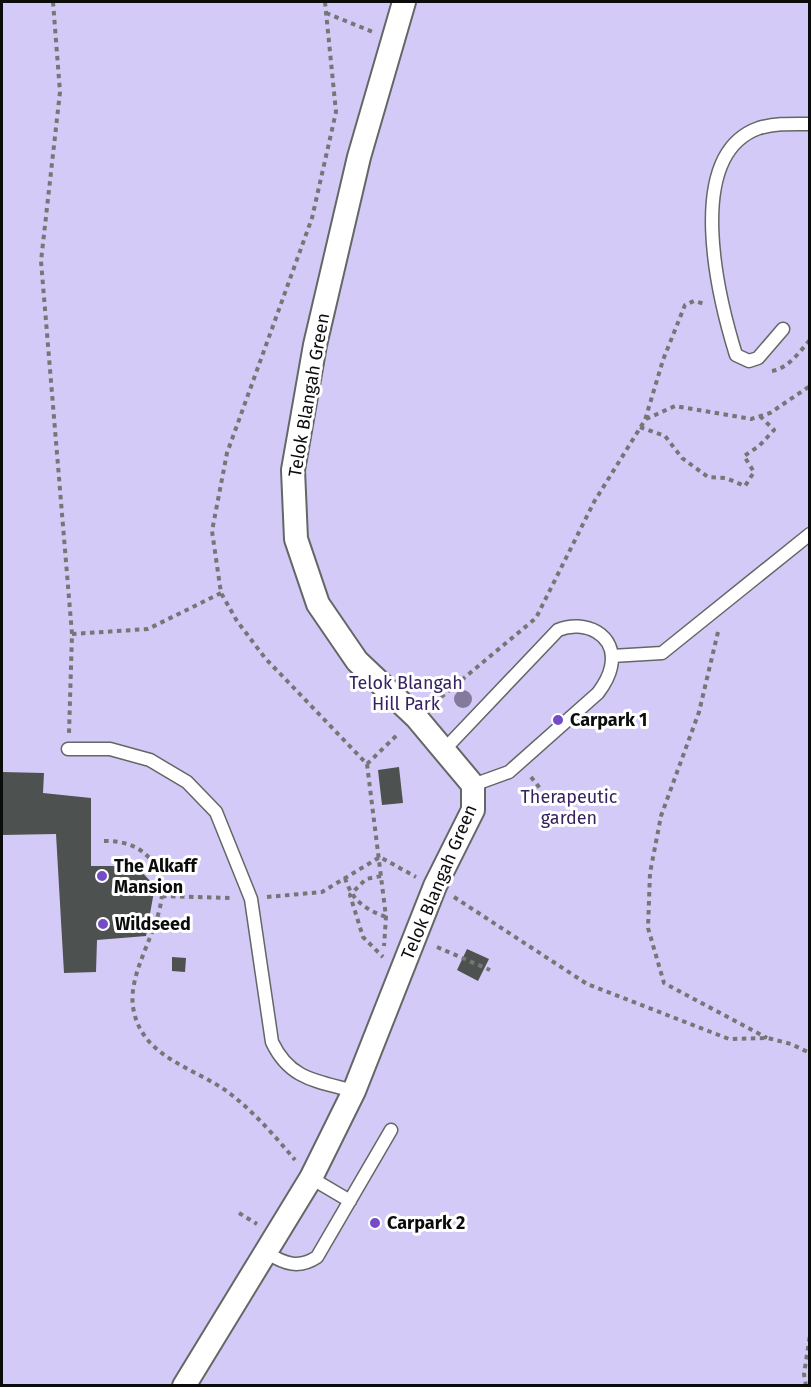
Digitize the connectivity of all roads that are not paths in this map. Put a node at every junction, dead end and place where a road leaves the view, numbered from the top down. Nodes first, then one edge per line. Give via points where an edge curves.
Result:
1 (404, 2) edge
2 (810, 124) edge
3 (783, 329) dead end
4 (810, 534) edge
5 (612, 656) junction
6 (68, 749) road end
7 (443, 751) junction
8 (473, 785) junction
9 (354, 1091) junction
10 (391, 1130) dead end
11 (311, 1178) junction
12 (350, 1201) junction
13 (267, 1253) junction
14 (184, 1386) edge

1 - 7 street, Telok Blangah Green via 359,156 315,345 293,470 296,539 318,604 357,661 416,717
2 - 3 lane via 777,124 741,139 716,181 711,217 726,321 736,356 749,361 758,358
4 - 5 lane via 662,653
5 - 7 lane via 602,635 592,628 569,625 558,630
5 - 8 lane via 607,679 598,693 509,772
6 - 9 lane via 110,749 150,760 187,782 216,812 251,899 272,1042 289,1069 303,1077
7 - 8 street, Telok Blangah Green
8 - 9 street, Telok Blangah Green via 473,810 435,886
9 - 11 street, Telok Blangah Green
10 - 12 lane
11 - 12 lane
11 - 13 street, Telok Blangah Green
12 - 13 lane via 318,1257 299,1265
13 - 14 street, Telok Blangah Green

